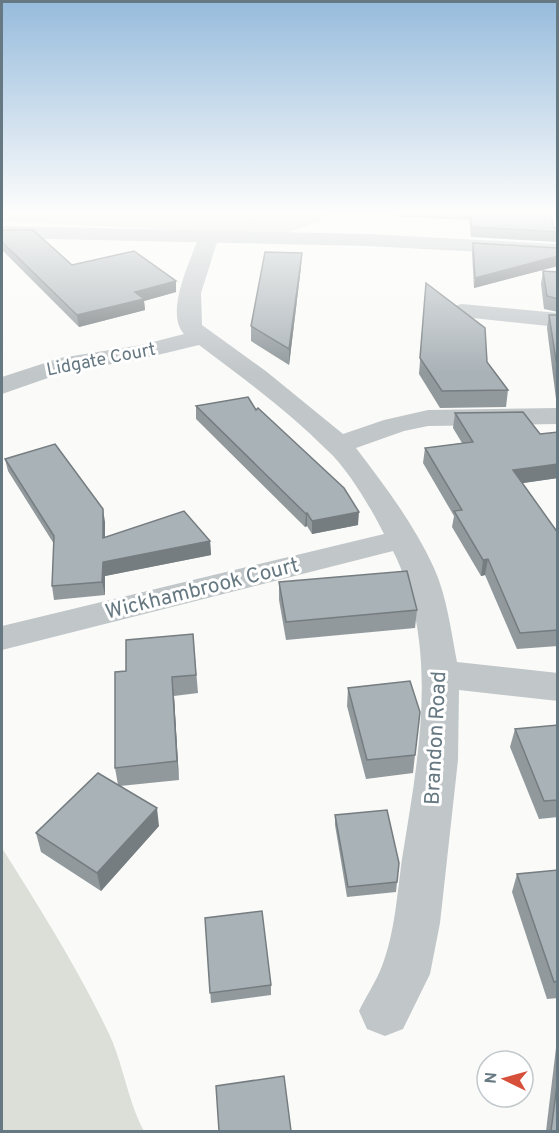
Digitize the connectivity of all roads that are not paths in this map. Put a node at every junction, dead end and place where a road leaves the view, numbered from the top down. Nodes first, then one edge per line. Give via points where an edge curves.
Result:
1 (199, 267) edge
2 (462, 311) edge
3 (558, 320) edge
4 (202, 337) junction
5 (2, 386) edge
6 (558, 416) edge
7 (339, 445) junction
8 (402, 539) junction
9 (2, 638) edge
10 (441, 674) junction
11 (558, 687) edge
12 (385, 1011) dead end

1 - 4 street, Brandon Road via 188,316 191,328
2 - 3 street
4 - 5 street, Lidgate Court via 60,365
4 - 7 street, Brandon Road via 258,377
6 - 7 street via 425,419
7 - 8 street, Brandon Road via 386,508
8 - 9 street, Wickhambrook Court
8 - 10 street, Brandon Road via 429,604
10 - 11 street
10 - 12 street, Brandon Road via 438,760 416,923 405,974

